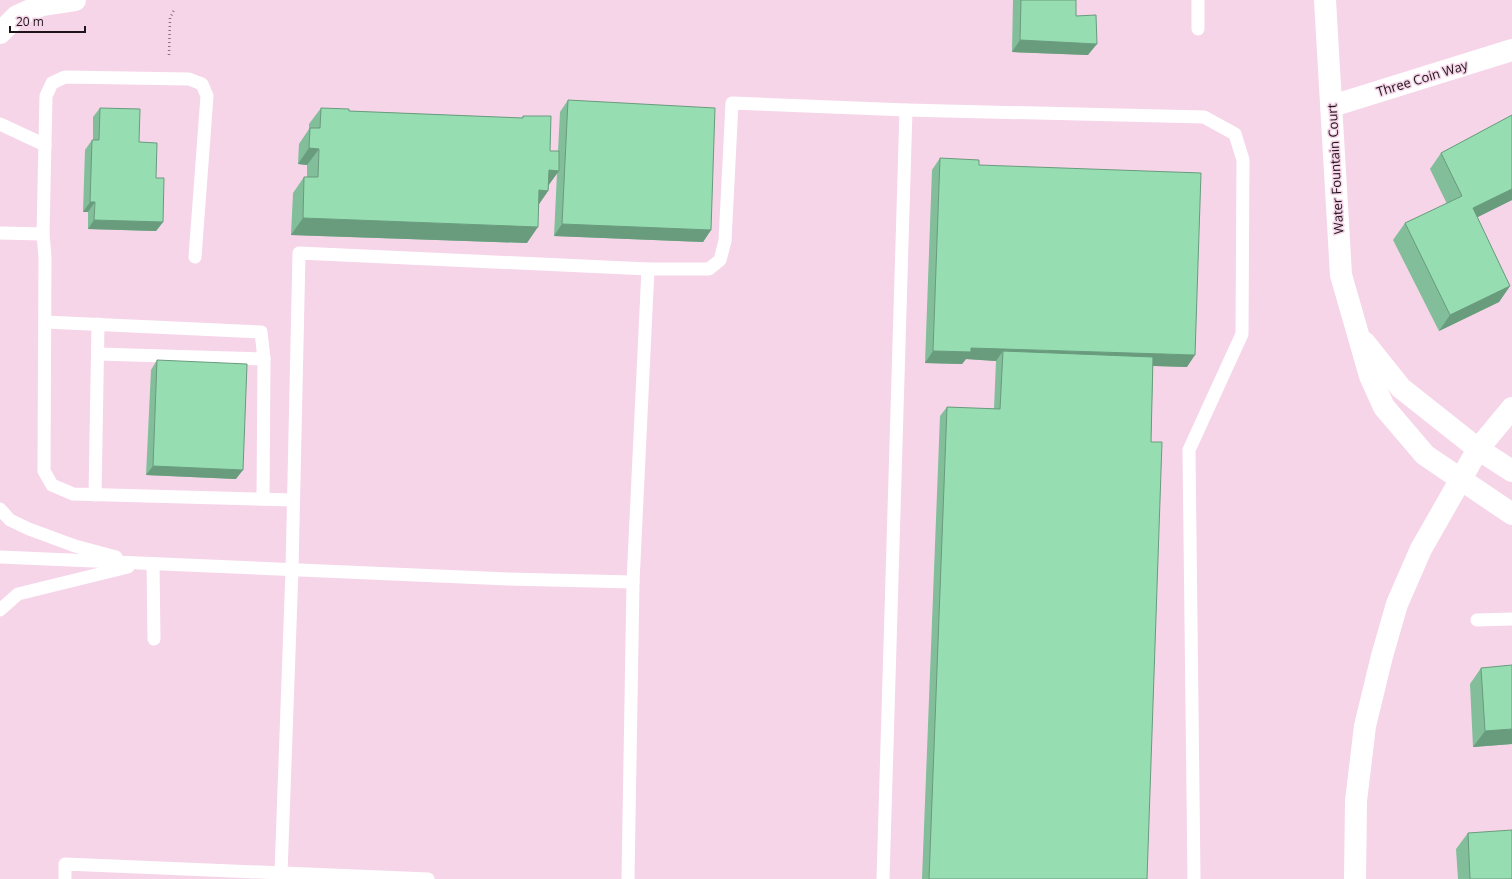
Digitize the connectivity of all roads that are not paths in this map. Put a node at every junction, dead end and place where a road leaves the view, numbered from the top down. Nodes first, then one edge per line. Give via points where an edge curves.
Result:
1 (75, 0) edge
2 (1198, 0) edge
3 (1325, 0) edge
4 (1198, 29) dead end
5 (0, 32) edge
6 (1512, 50) edge
7 (1332, 106) junction
8 (906, 110) junction
9 (0, 124) edge
10 (45, 145) junction
11 (0, 233) edge
12 (42, 234) junction
13 (195, 257) dead end
14 (648, 269) junction
15 (45, 322) junction
16 (98, 324) junction
17 (1360, 336) junction
18 (98, 354) junction
19 (264, 358) junction
20 (1512, 408) edge
21 (1478, 449) junction
22 (1512, 471) edge
23 (1462, 480) junction
24 (95, 495) junction
25 (263, 499) junction
26 (293, 500) junction
27 (0, 509) edge
28 (1512, 514) edge
29 (0, 557) edge
30 (147, 564) junction
31 (292, 570) junction
32 (633, 582) junction
33 (0, 610) edge
34 (1512, 619) edge
35 (1477, 620) dead end
36 (154, 639) dead end
37 (281, 873) junction
38 (65, 879) edge
39 (428, 879) edge
40 (628, 879) edge
41 (883, 879) edge
42 (1194, 879) edge
43 (1355, 879) edge

1 - 5 street via 42,5 17,16
2 - 4 lane
3 - 7 street, Water Fountain Court
6 - 7 street, Three Coin Way
7 - 17 street, Water Fountain Court via 1341,275
8 - 14 lane via 732,103 725,241 720,260 709,269
8 - 41 lane
8 - 42 lane via 1204,117 1235,134 1243,160 1242,334 1189,450
9 - 10 lane
10 - 12 lane
10 - 13 lane via 46,96 52,83 65,77 189,80 202,84 207,96
11 - 12 lane
12 - 15 lane via 45,257
14 - 26 lane via 299,253
14 - 32 lane
15 - 16 lane
15 - 24 lane via 44,471 52,485 74,494
16 - 18 lane
16 - 19 lane via 261,332
17 - 21 street, Water Fountain Court via 1401,388
17 - 23 street, Water Fountain Court via 1370,376 1384,407 1425,455
18 - 19 lane
18 - 24 lane
19 - 25 lane
20 - 21 street
21 - 22 street, Water Fountain Court
21 - 23 street
23 - 28 street, Water Fountain Court
23 - 43 street via 1421,549 1397,604 1382,656 1365,726 1356,801
24 - 25 lane
25 - 26 lane
26 - 31 lane
27 - 30 lane via 10,520 29,529 75,546
29 - 30 lane
30 - 31 lane
30 - 33 lane via 18,594
30 - 36 lane
31 - 32 lane via 570,582
31 - 37 lane
32 - 40 lane
34 - 35 lane
37 - 38 lane via 65,864
37 - 39 lane

